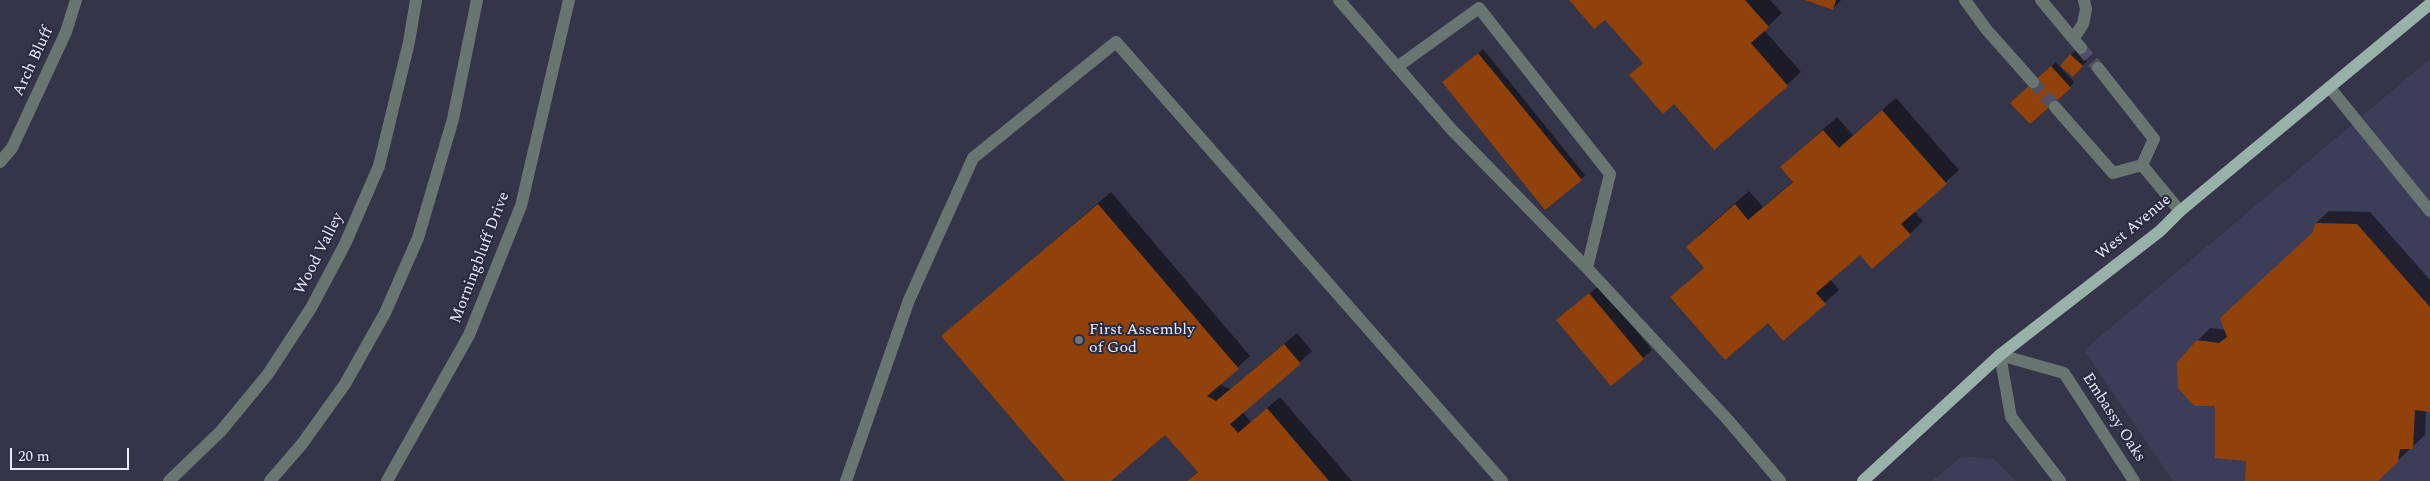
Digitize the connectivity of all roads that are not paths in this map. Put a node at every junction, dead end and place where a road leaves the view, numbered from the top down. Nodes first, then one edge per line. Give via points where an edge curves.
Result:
1 (76, 0) edge
2 (416, 0) edge
3 (478, 0) edge
4 (568, 0) edge
5 (1339, 0) edge
6 (1966, 0) edge
7 (2041, 0) edge
8 (2084, 0) edge
9 (2430, 4) edge
10 (1398, 66) junction
11 (2098, 68) tunnel mouth
12 (2033, 82) tunnel mouth
13 (2330, 88) junction
14 (2055, 107) tunnel mouth
15 (0, 162) edge
16 (2142, 165) junction
17 (2180, 211) junction
18 (2430, 211) edge
19 (1587, 268) junction
20 (2000, 355) junction
21 (169, 481) edge
22 (270, 481) edge
23 (387, 481) edge
24 (846, 481) edge
25 (1502, 481) edge
26 (1780, 481) edge
27 (1863, 481) edge
28 (2060, 481) edge
29 (2134, 481) edge

1 - 15 street, Arch Bluff via 66,32 12,148
2 - 21 street, Wood Valley via 379,166 345,244 311,308 268,374 221,431
3 - 22 street via 452,119 418,238 385,313 345,384 302,444
4 - 23 street, Morningbluff Drive via 521,206 469,335
5 - 10 street
6 - 12 street via 1986,29
7 - 8 street via 2078,43 2086,9
9 - 13 main road, West Avenue
10 - 19 street via 1452,130
10 - 19 street via 1478,8 1610,174
11 - 16 street via 2154,139
13 - 17 main road, West Avenue
13 - 18 street
14 - 16 street via 2113,173
16 - 17 street
17 - 20 main road, West Avenue via 2160,231
19 - 26 street
20 - 27 main road, West Avenue
20 - 28 street via 2011,417
20 - 29 street, Embassy Oaks via 2064,373
24 - 25 street via 909,300 973,158 1116,42

